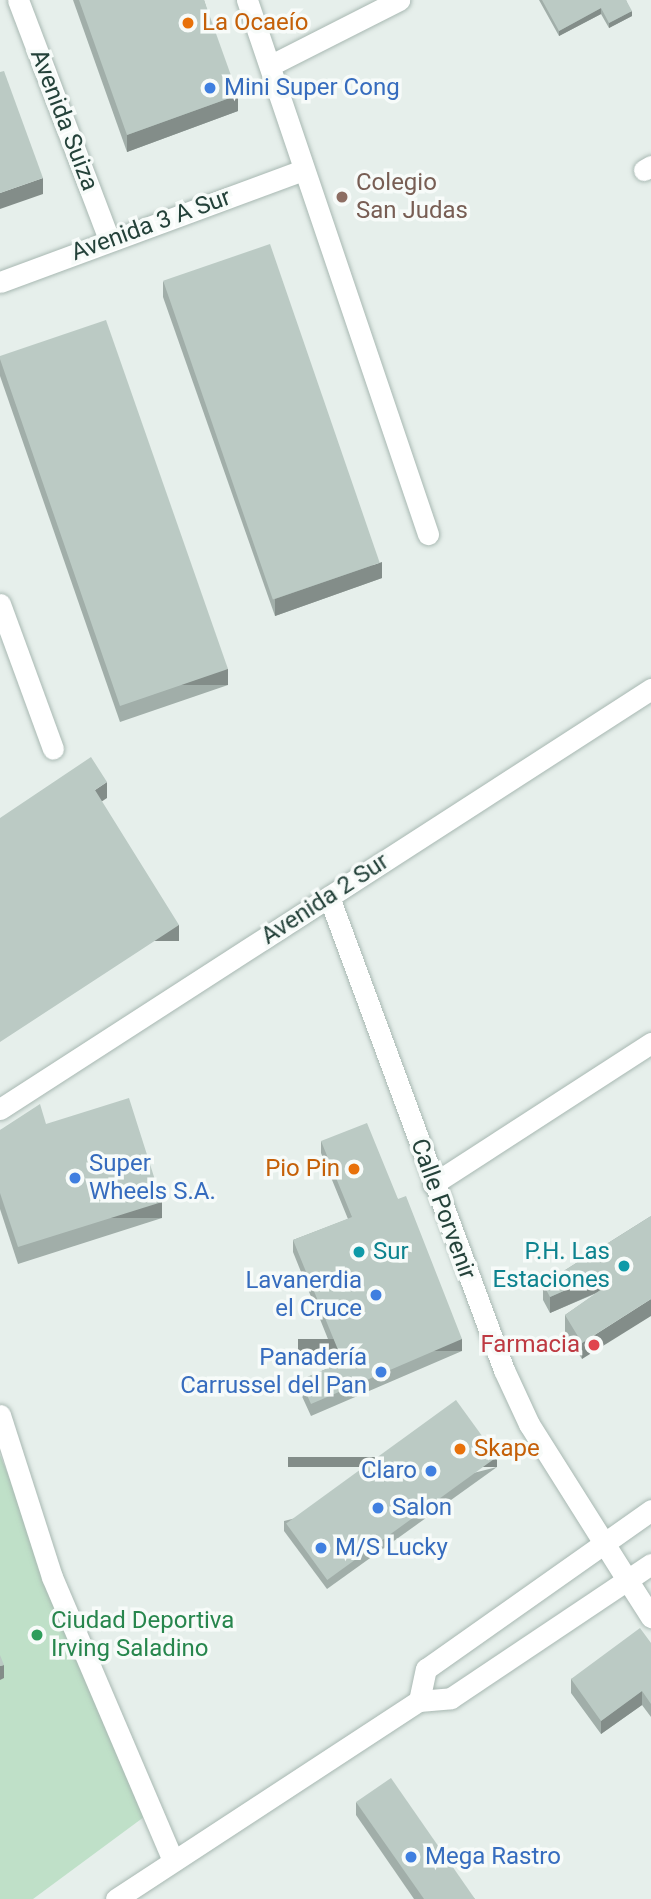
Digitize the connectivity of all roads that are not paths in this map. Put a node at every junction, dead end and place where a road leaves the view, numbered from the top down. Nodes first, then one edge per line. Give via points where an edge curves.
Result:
1 (18, 0) edge
2 (247, 0) edge
3 (399, 0) edge
4 (271, 65) junction
5 (303, 170) junction
6 (109, 239) junction
7 (0, 282) edge
8 (428, 534) dead end
9 (0, 604) edge
10 (651, 689) edge
11 (53, 749) dead end
12 (329, 897) junction
13 (651, 1043) edge
14 (0, 1109) edge
15 (433, 1184) junction
16 (0, 1415) edge
17 (651, 1510) edge
18 (602, 1539) junction
19 (651, 1564) edge
20 (628, 1581) junction
21 (651, 1617) edge
22 (419, 1701) junction
23 (173, 1860) junction
24 (116, 1899) edge

1 - 6 street, Avenida Suiza
2 - 4 street
3 - 4 street
4 - 5 street
5 - 6 street, Avenida 3 A Sur
5 - 8 street
6 - 7 street, Avenida 3 A Sur
9 - 11 street
10 - 12 street, Avenida 2 Sur
12 - 14 street, Avenida 2 Sur
12 - 15 street, Calle Porvenir
13 - 15 street
15 - 18 street, Calle Porvenir via 529,1424
16 - 23 street via 52,1577
17 - 18 street
18 - 20 street, Calle Porvenir
18 - 22 street via 426,1669
19 - 20 street
20 - 21 street, Calle Porvenir
20 - 22 street via 451,1698
22 - 23 street
23 - 24 street

